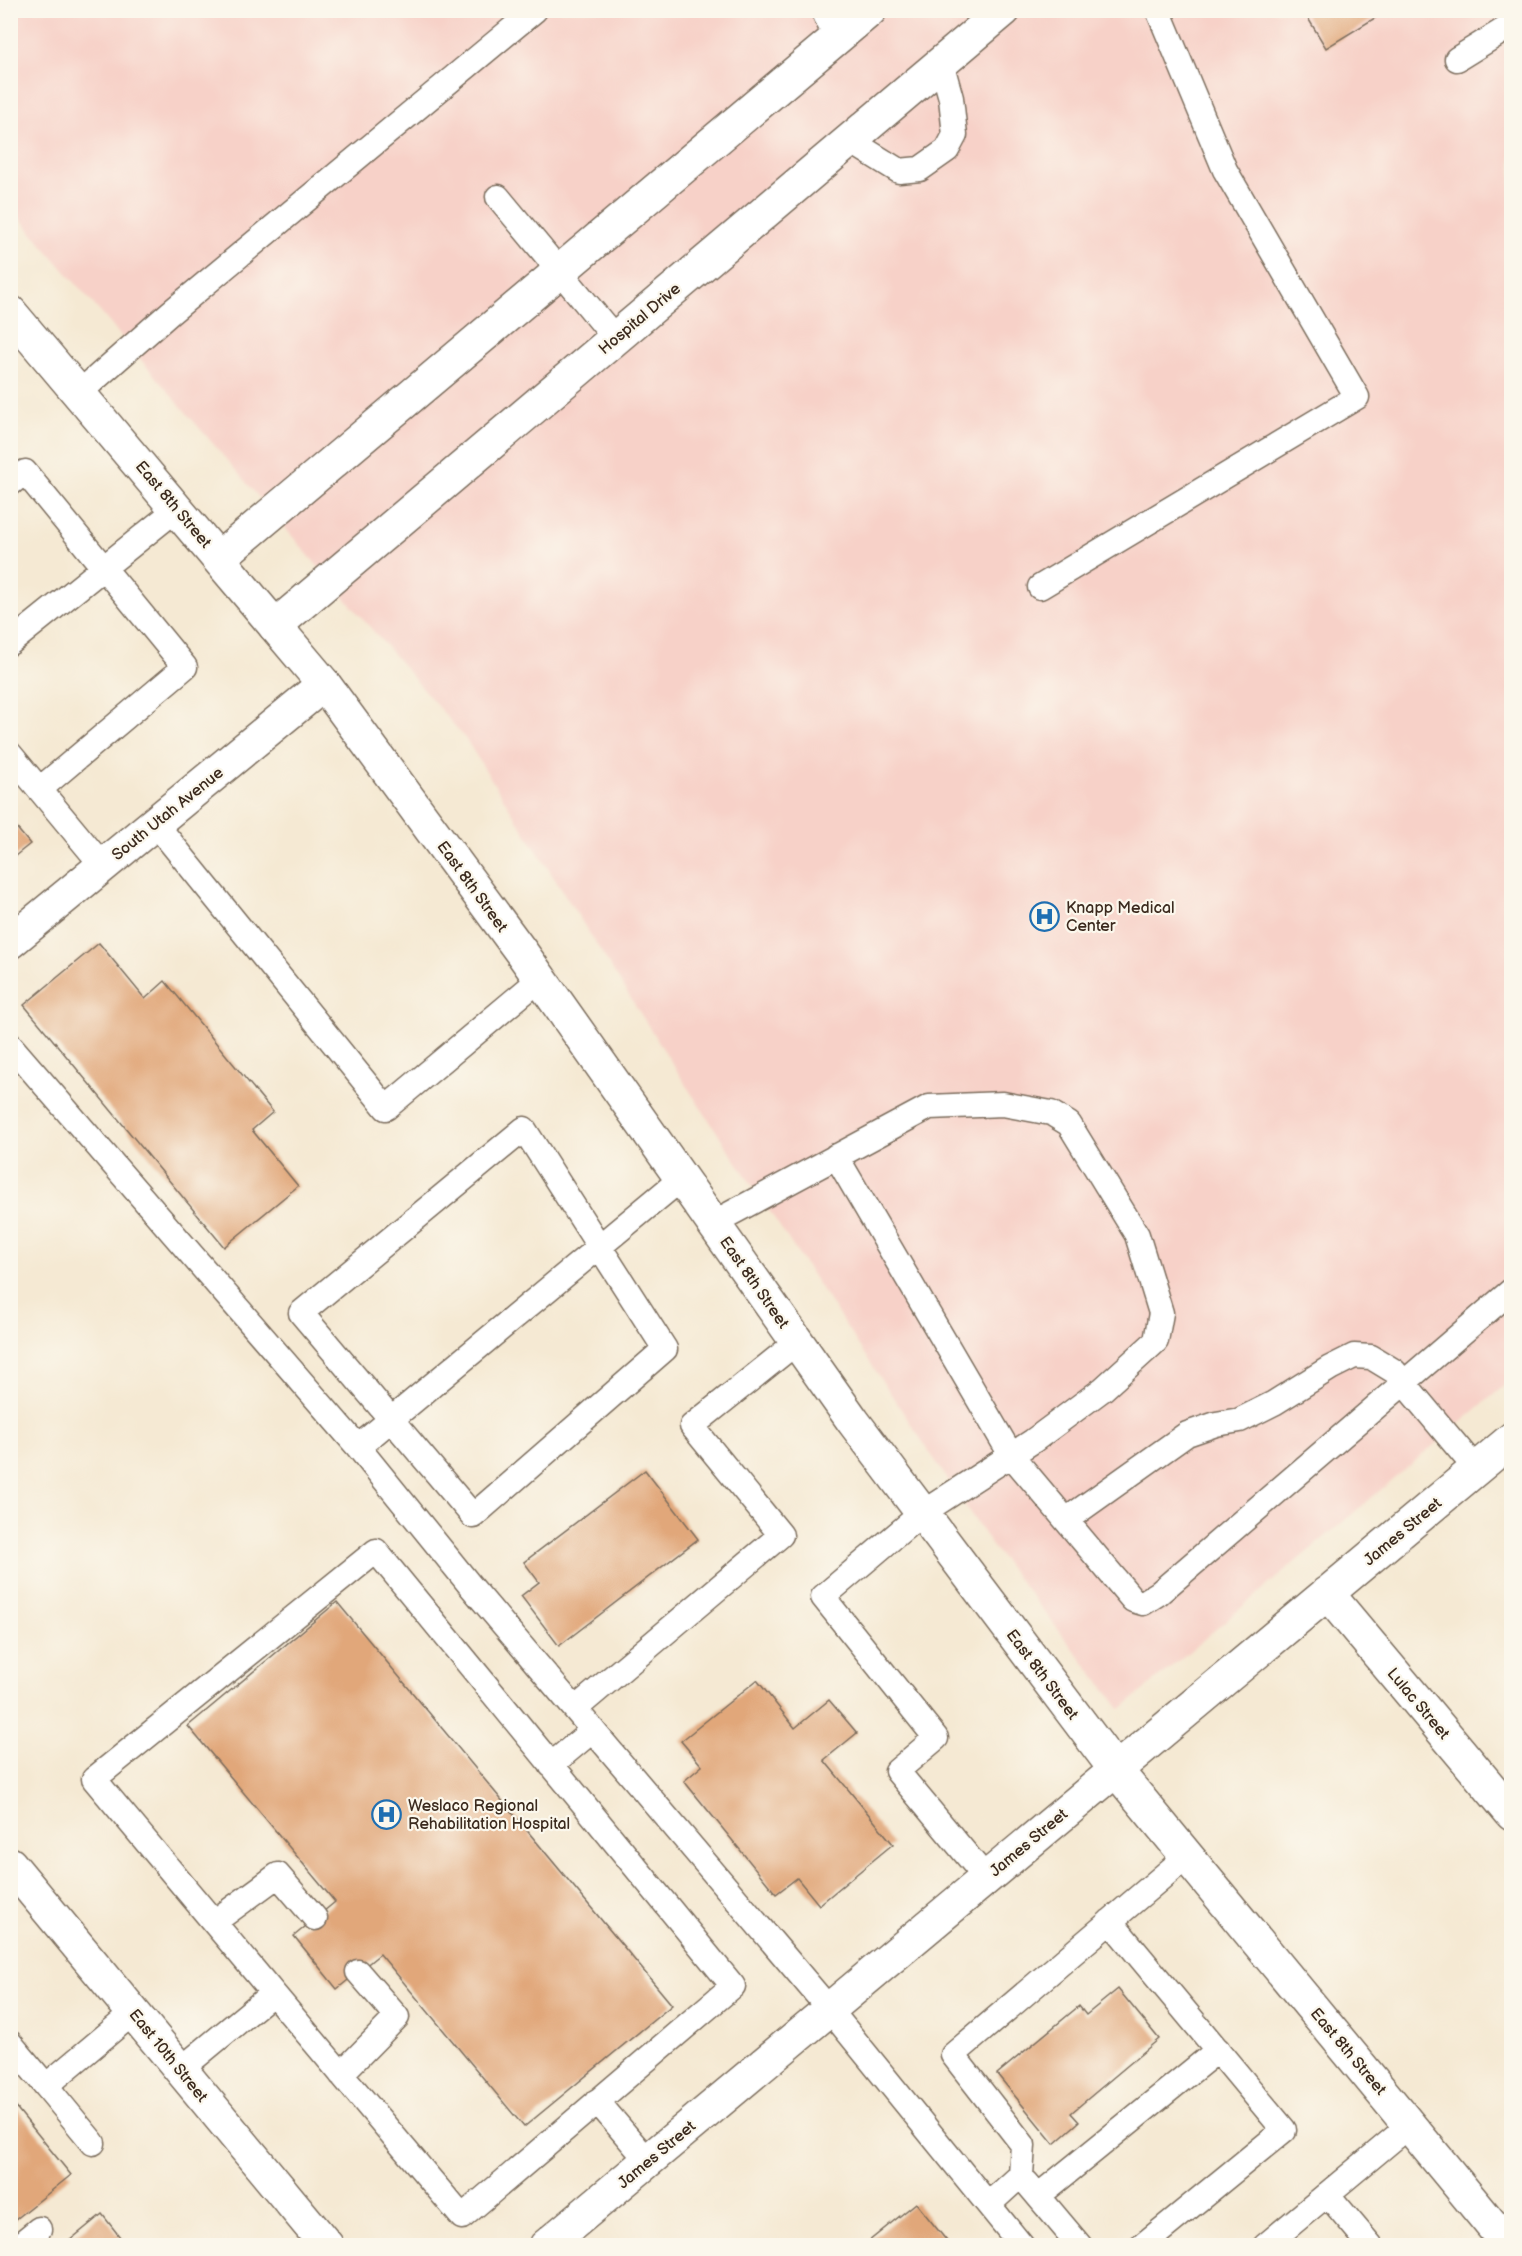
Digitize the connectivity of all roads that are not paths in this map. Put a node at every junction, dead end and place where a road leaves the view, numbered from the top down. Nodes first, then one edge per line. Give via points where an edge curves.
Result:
1 (535, 10) edge
2 (870, 10) edge
3 (1004, 10) edge
4 (1158, 10) edge
5 (830, 24) edge
6 (1512, 25) edge
7 (1456, 59) dead end
8 (941, 62) junction
9 (849, 140) junction
10 (498, 197) dead end
11 (560, 271) junction
12 (10, 312) edge
13 (615, 338) junction
14 (79, 393) junction
15 (10, 484) edge
16 (178, 508) junction
17 (219, 558) junction
18 (105, 566) junction
19 (1040, 587) dead end
20 (275, 626) junction
21 (10, 643) edge
22 (324, 684) junction
23 (10, 754) edge
24 (40, 789) junction
25 (155, 823) junction
26 (103, 866) junction
27 (10, 942) edge
28 (540, 978) junction
29 (10, 1045) edge
30 (836, 1156) junction
31 (682, 1178) junction
32 (713, 1223) junction
33 (598, 1245) junction
34 (1512, 1290) edge
35 (797, 1342) junction
36 (1403, 1383) junction
37 (390, 1419) junction
38 (1512, 1439) edge
39 (358, 1447) junction
40 (1011, 1455) junction
41 (1476, 1469) junction
42 (922, 1513) junction
43 (1066, 1520) junction
44 (1327, 1593) junction
45 (575, 1709) junction
46 (593, 1730) junction
47 (551, 1765) junction
48 (1115, 1769) junction
49 (1512, 1814) edge
50 (1187, 1856) junction
51 (10, 1864) edge
52 (986, 1878) junction
53 (315, 1918) dead end
54 (1110, 1921) junction
55 (214, 1922) junction
56 (358, 1972) dead end
57 (273, 1993) junction
58 (830, 2010) junction
59 (134, 2012) junction
60 (10, 2043) edge
61 (1218, 2050) junction
62 (180, 2070) junction
63 (341, 2074) junction
64 (46, 2086) junction
65 (597, 2101) junction
66 (1410, 2125) junction
67 (93, 2143) dead end
68 (648, 2161) junction
69 (1021, 2175) junction
70 (1327, 2194) junction
71 (1038, 2196) junction
72 (988, 2204) junction
73 (39, 2229) dead end
74 (549, 2244) edge
75 (18, 2246) edge
76 (327, 2246) edge
77 (1022, 2246) edge
78 (1080, 2246) edge
79 (1142, 2246) edge
80 (1265, 2246) edge
81 (1371, 2246) edge
82 (1509, 2246) edge

1 - 14 lane
2 - 5 street
3 - 8 street, Hospital Drive
4 - 19 lane via 1225,170 1357,397
5 - 11 street
6 - 7 lane
8 - 9 street, Hospital Drive
8 - 9 lane via 951,98 955,135 947,150 920,169 899,171
9 - 13 street, Hospital Drive
10 - 11 lane
11 - 13 lane
11 - 17 street
12 - 14 street, East 8th Street
13 - 20 street, Hospital Drive
14 - 16 street, East 8th Street
15 - 18 lane via 25,472
16 - 17 street, East 8th Street
16 - 18 lane
17 - 20 street, East 8th Street
18 - 21 lane
18 - 24 lane via 185,667
20 - 22 street, East 8th Street
22 - 25 street, South Utah Avenue
22 - 28 street, East 8th Street
23 - 24 lane
24 - 26 lane
25 - 26 street, South Utah Avenue
25 - 28 lane via 386,1108
26 - 27 street, South Utah Avenue
28 - 31 street, East 8th Street
29 - 39 lane
30 - 32 lane
30 - 40 lane
30 - 40 lane via 928,1107 1003,1104 1051,1113 1069,1124 1137,1234 1161,1313 1156,1341 1102,1389
31 - 32 street, East 8th Street
31 - 33 lane
32 - 35 street, East 8th Street
33 - 37 lane
33 - 37 lane via 665,1349 473,1516
33 - 37 lane via 524,1129 300,1313
34 - 36 lane
35 - 42 street, East 8th Street
35 - 45 lane via 692,1426 781,1535
36 - 41 lane
36 - 43 lane via 1394,1371 1371,1358 1354,1356 1240,1420 1187,1434
36 - 43 lane via 1143,1603 1133,1600
37 - 39 lane
38 - 41 street, James Street
39 - 45 lane
40 - 42 lane
40 - 43 lane
41 - 44 street, James Street
42 - 48 street, East 8th Street
42 - 52 lane via 823,1598 936,1738 897,1771
44 - 48 street, James Street
44 - 49 street, Lulac Street
45 - 46 lane
46 - 47 lane
46 - 58 lane
47 - 55 lane via 376,1551 94,1779
47 - 65 lane via 733,1986
48 - 50 street, East 8th Street
48 - 52 street, James Street
50 - 54 lane
50 - 66 street, East 8th Street
51 - 59 street, East 10th Street
52 - 58 street, James Street
53 - 55 lane via 278,1875
54 - 61 lane
54 - 69 lane via 952,2055 1023,2145
55 - 57 lane
56 - 63 lane via 397,2017
57 - 62 lane
57 - 63 lane
58 - 68 street, James Street
58 - 72 lane
59 - 62 street, East 10th Street
59 - 64 lane
60 - 64 lane
61 - 71 lane
61 - 79 lane via 1284,2130
62 - 76 street, East 10th Street
63 - 65 lane via 462,2217
64 - 67 lane
65 - 68 lane
66 - 70 lane
66 - 82 street, East 8th Street
68 - 74 street, James Street
69 - 71 lane
69 - 72 lane
70 - 80 lane
70 - 81 lane
71 - 78 lane
72 - 77 lane
73 - 75 lane

